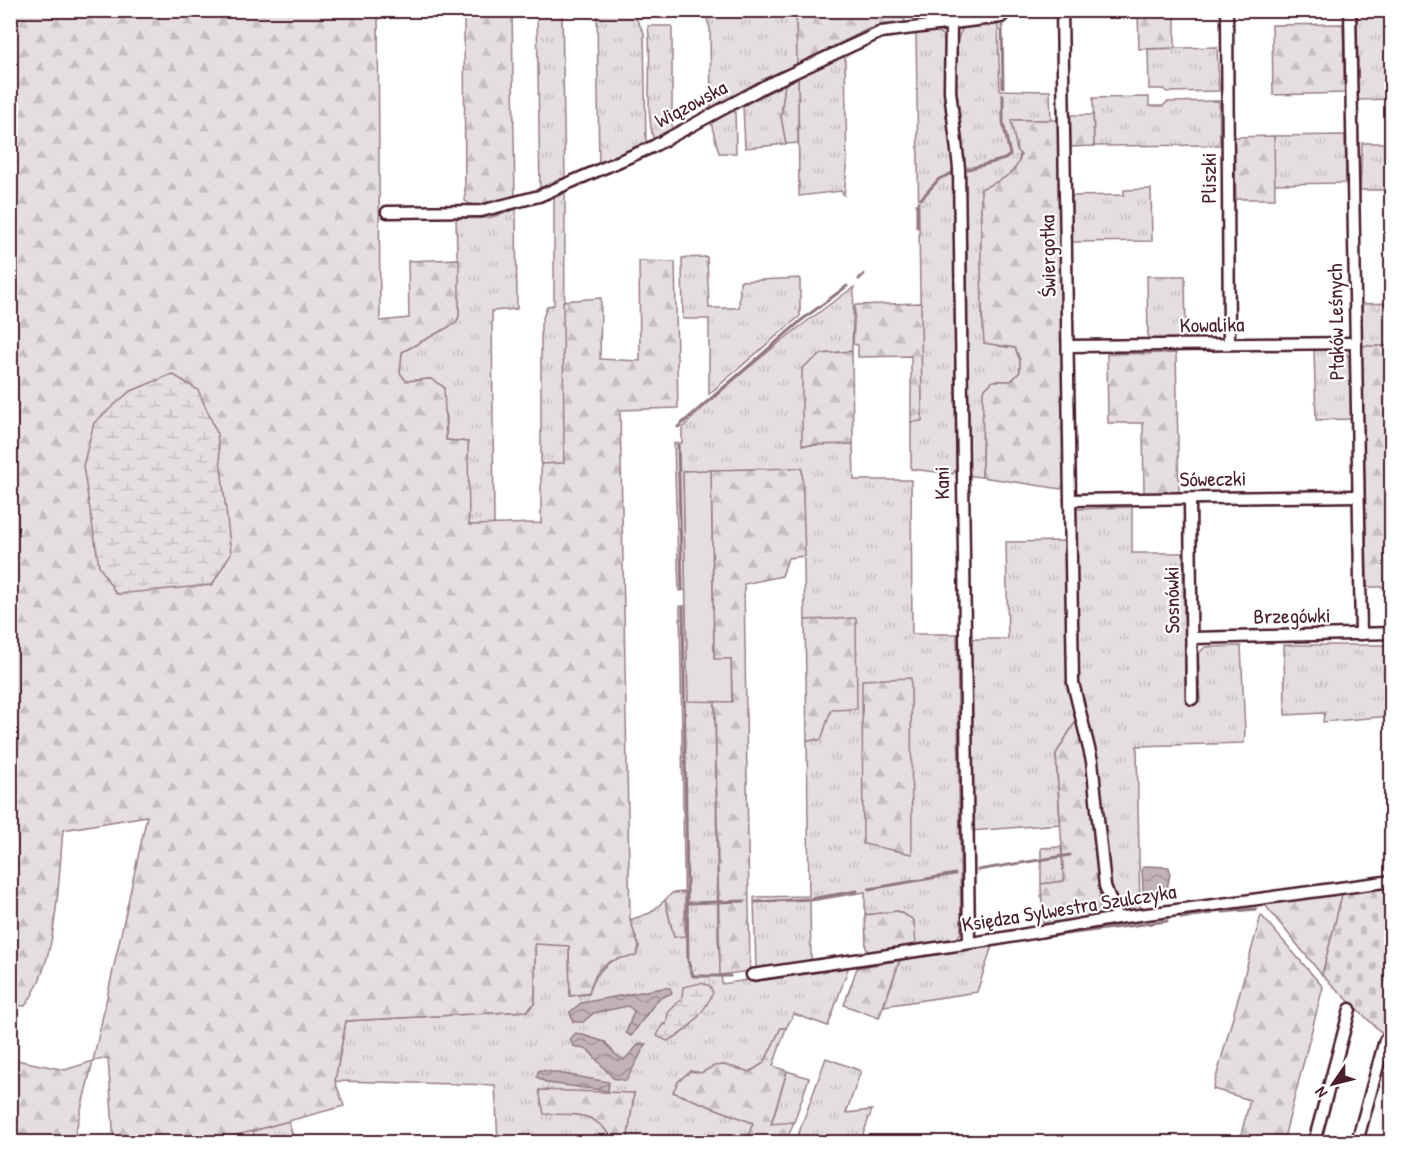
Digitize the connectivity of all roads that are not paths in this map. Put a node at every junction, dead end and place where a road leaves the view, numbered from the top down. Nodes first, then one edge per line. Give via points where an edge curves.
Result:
1 (1007, 10) edge
2 (1062, 10) edge
3 (1227, 10) edge
4 (1350, 10) edge
5 (951, 23) junction
6 (387, 213) dead end
7 (1356, 343) junction
8 (1229, 345) junction
9 (1070, 346) junction
10 (1358, 496) junction
11 (1190, 499) junction
12 (1070, 500) junction
13 (1392, 633) edge
14 (1361, 634) junction
15 (1193, 638) junction
16 (1192, 699) dead end
17 (1392, 881) edge
18 (1117, 918) junction
19 (969, 943) junction
20 (752, 975) dead end
21 (1350, 1009) dead end
22 (1385, 1040) dead end
23 (1314, 1143) edge
24 (1357, 1143) edge

1 - 5 street, Wiązowska via 1001,16
2 - 9 street, Świergotka
3 - 8 street, Pliszki
4 - 7 street, Ptaków Leśnych
5 - 6 street, Wiązowska via 881,32 854,43 652,147 539,196 481,211
5 - 19 street, Kani via 951,91 959,168
7 - 8 street, Kowalika
7 - 10 street, Ptaków Leśnych
8 - 9 street, Kowalika
9 - 12 street, Świergotka
10 - 11 street, Sóweczki
10 - 14 street, Ptaków Leśnych
11 - 12 street, Sóweczki
11 - 15 street, Sosnówki
12 - 18 street, Świergotka via 1073,683 1092,761 1105,886
13 - 14 street, Brzegówki
14 - 15 street, Brzegówki
15 - 16 street, Sosnówki
17 - 18 street, Księdza Sylwestra Szulczyka
18 - 19 street, Księdza Sylwestra Szulczyka
19 - 20 street, Księdza Sylwestra Szulczyka
21 - 23 street
22 - 24 street

